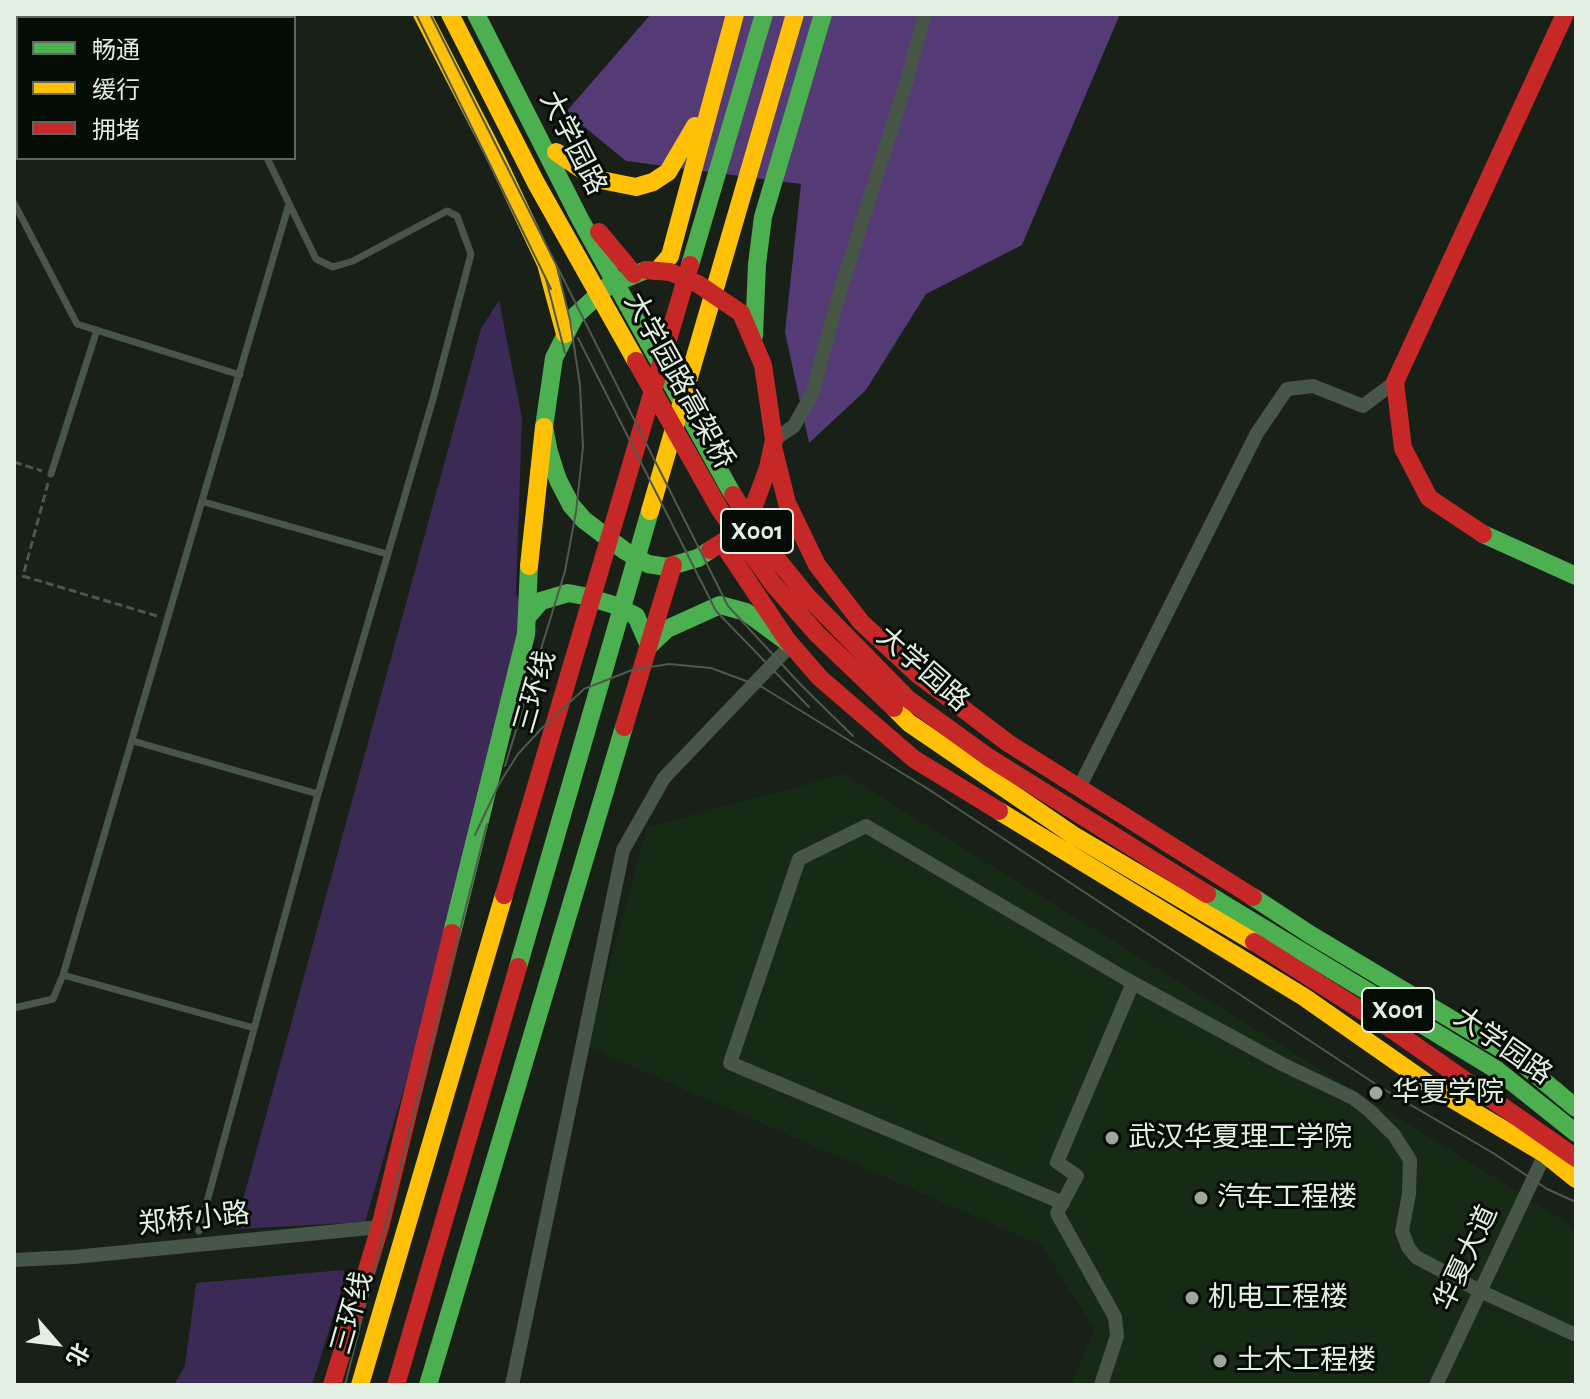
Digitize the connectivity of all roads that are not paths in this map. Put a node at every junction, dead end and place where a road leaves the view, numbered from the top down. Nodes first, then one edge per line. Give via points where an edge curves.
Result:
1 (422, 14) edge
2 (450, 14) edge
3 (476, 14) edge
4 (486, 14) edge
5 (735, 14) edge
6 (764, 14) edge
7 (795, 14) edge
8 (823, 14) edge
9 (925, 14) edge
10 (1565, 14) edge
11 (716, 85) junction
12 (556, 152) junction
13 (268, 160) edge
14 (14, 203) edge
15 (289, 204) junction
16 (657, 271) junction
17 (634, 274) junction
18 (97, 330) junction
19 (565, 334) junction
20 (754, 339) junction
21 (240, 375) junction
22 (1395, 382) junction
23 (544, 427) junction
24 (774, 444) junction
25 (51, 474) road end
26 (204, 502) junction
27 (723, 544) junction
28 (387, 554) junction
29 (673, 565) junction
30 (1576, 576) edge
31 (527, 617) junction
32 (791, 645) junction
33 (649, 646) junction
34 (133, 741) junction
35 (1079, 788) junction
36 (318, 794) junction
37 (1235, 884) junction
38 (1208, 904) junction
39 (1277, 948) junction
40 (63, 975) junction
41 (1133, 983) junction
42 (1304, 997) junction
43 (14, 1008) edge
44 (254, 1028) junction
45 (1574, 1102) edge
46 (1569, 1128) edge
47 (1548, 1147) junction
48 (1576, 1158) edge
49 (1576, 1179) edge
50 (1063, 1203) junction
51 (380, 1227) junction
52 (199, 1231) dead end
53 (14, 1260) edge
54 (1480, 1291) junction
55 (1576, 1335) edge
56 (332, 1385) edge
57 (360, 1385) edge
58 (396, 1385) edge
59 (428, 1385) edge
60 (512, 1385) edge
61 (1101, 1385) edge
62 (1436, 1385) edge

1 - 19 main road via 546,264
2 - 38 main road, 大学园路高架桥 via 536,183 712,497 773,584 909,723 1073,835
3 - 38 main road, 大学园路 / X001 via 699,437 769,549 806,595 889,680 951,731
4 - 12 main road, 大学园路
5 - 11 main road
6 - 57 main road, 三环线
7 - 58 main road
8 - 20 main road via 763,217
9 - 24 street via 812,394 794,426
10 - 22 main road
11 - 12 main road via 668,172 653,182 636,187 596,179
11 - 16 main road via 670,256
12 - 17 main road, 大学园路 via 602,237
13 - 15 lane
14 - 18 lane via 77,324
15 - 21 lane
15 - 28 lane via 316,259 333,267 447,211 457,216 471,254
16 - 17 main road
16 - 20 main road via 698,284 741,313
17 - 19 main road via 586,304
18 - 21 lane
18 - 25 lane
19 - 23 main road via 554,358
20 - 24 main road
21 - 26 lane
22 - 30 main road via 1403,448 1429,498 1477,531
22 - 35 street via 1363,406 1313,386 1287,389 1257,433
23 - 29 main road via 558,480 584,520 648,564
23 - 31 main road
24 - 27 main road via 755,503
24 - 35 main road via 787,503 817,565 861,622 966,712
26 - 28 lane
26 - 34 lane
27 - 29 main road
27 - 32 main road, X001
28 - 36 lane
29 - 33 main road
31 - 33 main road via 541,601 568,593 584,596 636,616
31 - 51 main road
32 - 33 main road via 746,612 720,605 667,629
32 - 42 main road, X001 via 820,678 914,759
32 - 60 street via 664,778 623,850
33 - 59 main road
34 - 36 lane
34 - 40 lane
35 - 37 main road
36 - 44 lane
37 - 39 main road
37 - 45 main road via 1516,1058
38 - 39 main road, 大学园路 / X001
39 - 42 main road
39 - 46 main road, 大学园路 / X001 via 1497,1070
39 - 47 main road
40 - 43 lane via 53,999
40 - 44 lane
41 - 50 street via 1057,1162 1077,1176
41 - 50 street via 866,826 799,859 730,1063
41 - 54 street via 1370,1111 1410,1160 1402,1231 1408,1247 1416,1257
42 - 47 main road, X001 via 1437,1090
44 - 52 lane
45 - 46 main road
46 - 47 main road
47 - 48 main road
47 - 49 main road
47 - 54 street, 华夏大道
50 - 61 street via 1057,1213 1115,1317 1117,1336
51 - 53 street, 郑桥小路
51 - 56 main road
54 - 55 street
54 - 62 street, 华夏大道

